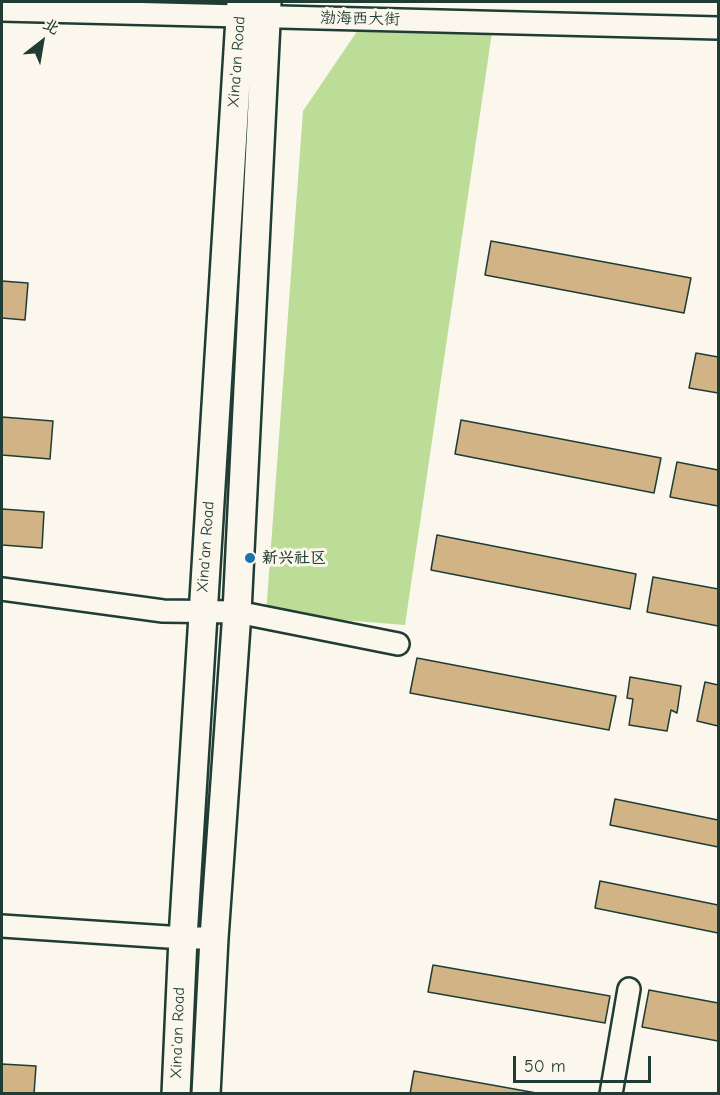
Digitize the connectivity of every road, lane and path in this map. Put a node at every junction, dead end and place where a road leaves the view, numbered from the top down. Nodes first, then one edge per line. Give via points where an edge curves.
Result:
1 (253, 9) edge
2 (2, 10) edge
3 (718, 28) edge
4 (2, 589) edge
5 (202, 612) junction
6 (237, 612) junction
7 (398, 644) dead end
8 (2, 926) edge
9 (183, 938) junction
10 (214, 938) junction
11 (629, 990) dead end
12 (176, 1094) edge
13 (206, 1094) edge
14 (611, 1094) edge

1 - 2 street, 渤海西大街
1 - 3 street, 渤海西大街
1 - 5 main road, Xina'an Road
1 - 6 main road, Xina'an Road
4 - 5 street via 163,611
5 - 6 street
5 - 9 main road, Xina'an Road
6 - 7 street
6 - 10 main road, Xina'an Road
8 - 9 street
9 - 10 street
9 - 12 main road, Xina'an Road
10 - 13 main road, Xina'an Road
11 - 14 street

